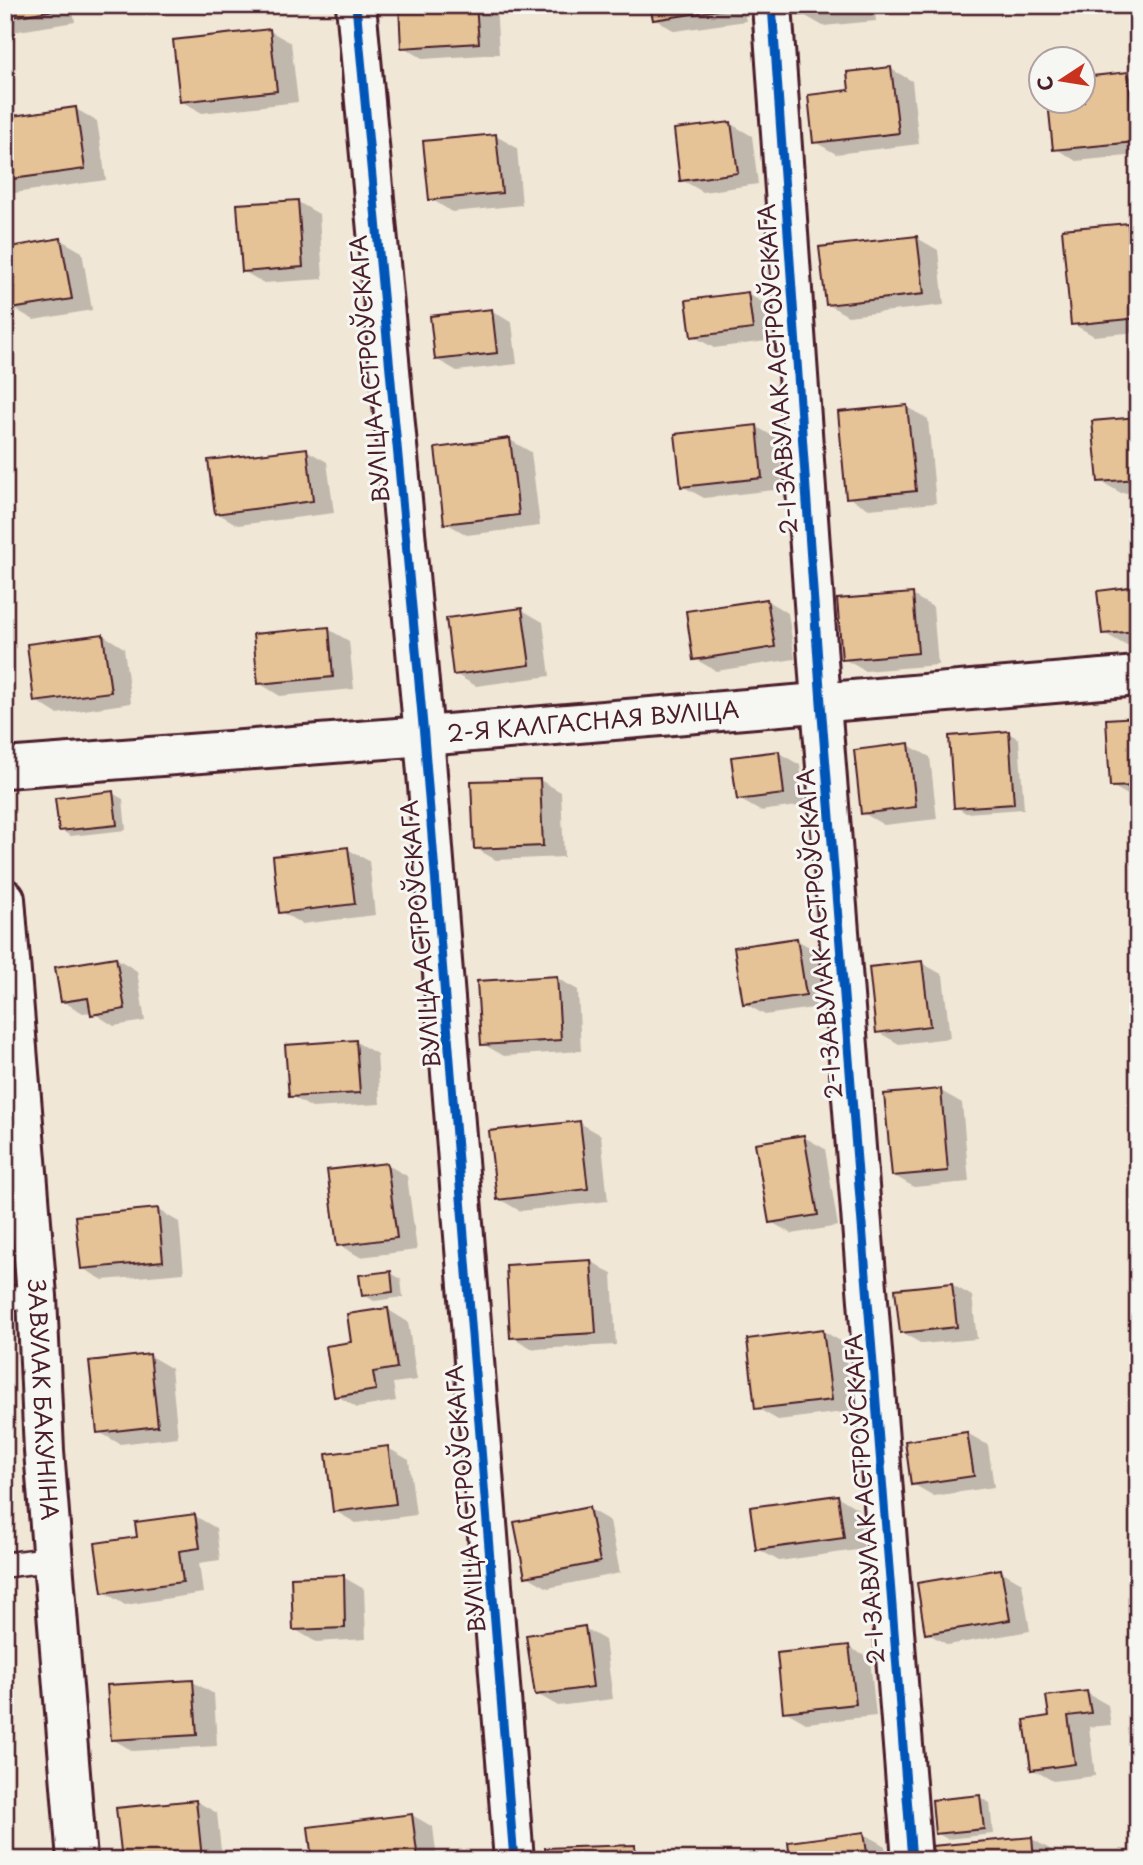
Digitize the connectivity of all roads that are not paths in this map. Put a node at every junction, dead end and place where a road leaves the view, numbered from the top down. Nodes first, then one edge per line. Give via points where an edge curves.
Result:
1 (356, 5) edge
2 (772, 5) edge
3 (1138, 676) edge
4 (821, 704) junction
5 (424, 736) junction
6 (5, 768) edge
7 (5, 899) edge
8 (21, 1297) edge
9 (54, 1559) junction
10 (5, 1564) edge
11 (77, 1860) edge
12 (514, 1860) edge
13 (912, 1860) edge

1 - 5 street, ВУЛІЦА АСТРОЎСКАГА
2 - 4 street, 2-І ЗАВУЛАК АСТРОЎСКАГА
3 - 4 street, 2-Я КАЛГАСНАЯ ВУЛІЦА
4 - 5 street, 2-Я КАЛГАСНАЯ ВУЛІЦА
4 - 13 street, 2-І ЗАВУЛАК АСТРОЎСКАГА
5 - 6 street, 2-Я КАЛГАСНАЯ ВУЛІЦА
5 - 12 street, ВУЛІЦА АСТРОЎСКАГА
7 - 8 street, ЗАВУЛАК БАКУНІНА
8 - 9 street, ЗАВУЛАК БАКУНІНА via 44,1451
9 - 10 lane
9 - 11 street, ЗАВУЛАК БАКУНІНА

